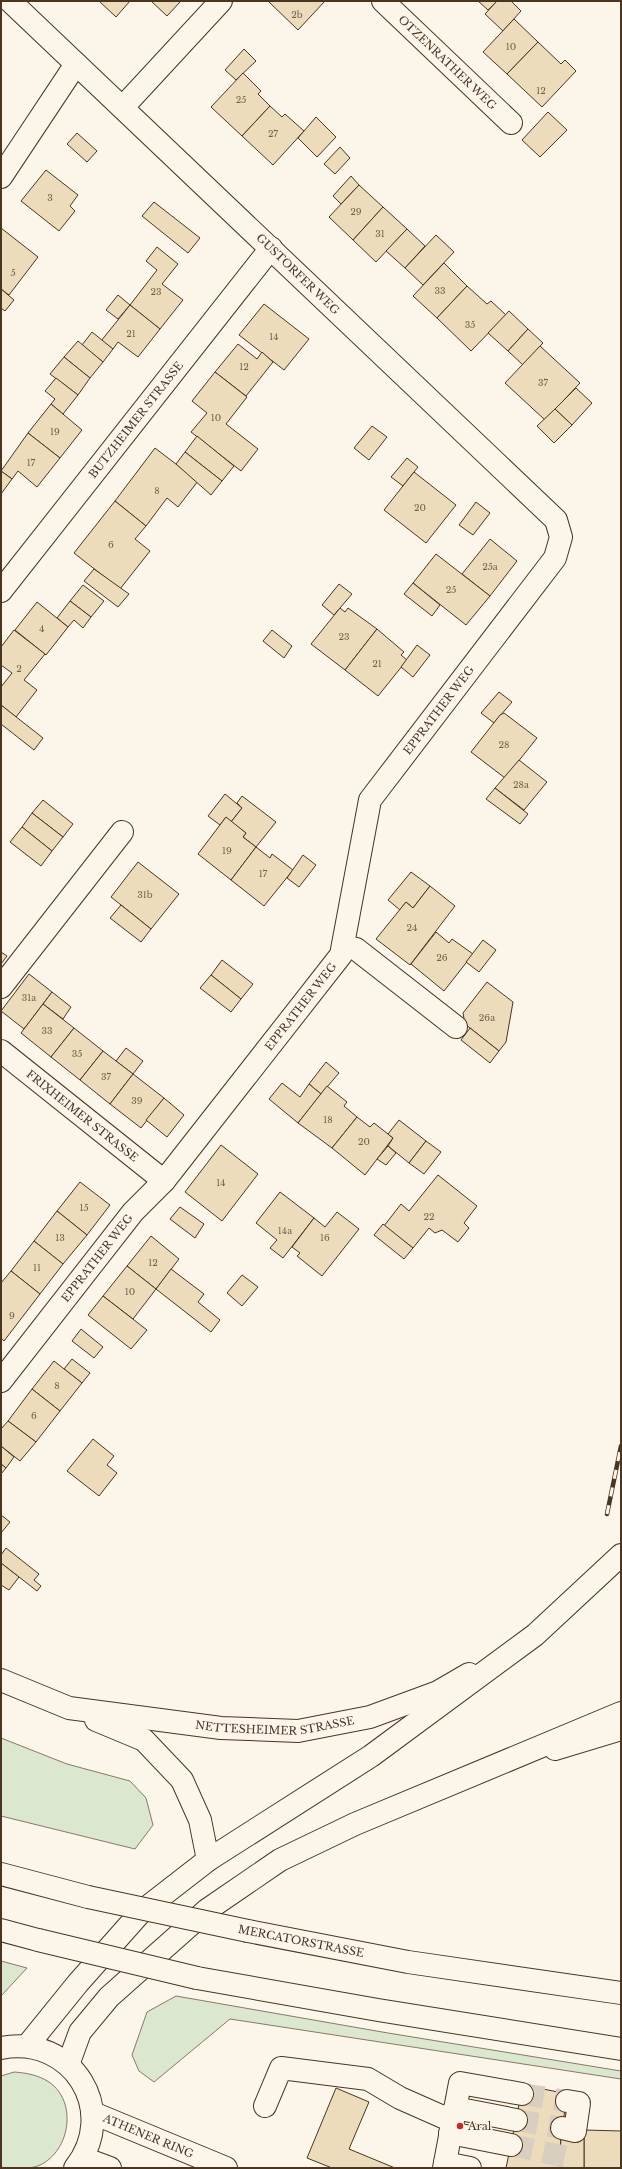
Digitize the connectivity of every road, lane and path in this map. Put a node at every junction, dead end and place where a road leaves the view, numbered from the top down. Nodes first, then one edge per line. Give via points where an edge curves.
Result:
1 (10, 1) edge
2 (221, 1) edge
3 (383, 1) edge
4 (76, 64) junction
5 (123, 107) junction
6 (511, 123) dead end
7 (1, 177) edge
8 (271, 248) junction
9 (555, 558) joint
10 (1, 592) edge
11 (122, 832) dead end
12 (343, 946) junction
13 (1, 987) edge
14 (456, 1027) dead end
15 (1, 1051) edge
16 (164, 1181) junction
17 (1, 1381) edge
18 (621, 1555) edge
19 (535, 1634) junction
20 (1, 1680) edge
21 (69, 1708) junction
22 (621, 1713) edge
23 (621, 1729) edge
24 (479, 1772) junction
25 (208, 1860) junction
26 (1, 1874) edge
27 (1, 1930) edge
28 (615, 1992) edge
29 (27, 2046) junction
30 (1, 2048) edge
31 (621, 2049) edge
32 (68, 2065) junction
33 (522, 2094) tunnel mouth
34 (567, 2101) tunnel mouth
35 (265, 2106) dead end
36 (93, 2114) junction
37 (516, 2120) tunnel mouth
38 (453, 2121) junction
39 (562, 2128) tunnel mouth
40 (511, 2145) tunnel mouth
41 (79, 2163) edge
42 (444, 2166) edge
43 (110, 2168) edge
44 (226, 2168) edge
45 (470, 2168) edge

1 - 4 main road, GUSTORFER WEG
2 - 5 main road
3 - 6 main road, OTZENRATHER WEG
4 - 5 main road, GUSTORFER WEG
4 - 7 main road
5 - 8 main road, GUSTORFER WEG
8 - 9 main road, GUSTORFER WEG via 556,520 561,537
8 - 10 main road, BUTZHEIMER STRASSE
9 - 12 main road, EPPRATHER WEG via 370,800
11 - 13 main road
12 - 14 main road via 356,949
12 - 16 main road, EPPRATHER WEG via 341,955
15 - 16 main road, FRIXHEIMER STRASSE
16 - 17 main road, EPPRATHER WEG via 133,1212
18 - 19 main road
19 - 21 main road, NETTESHEIMER STRASSE via 438,1692 370,1717 298,1731 221,1728
19 - 25 main road via 371,1756
20 - 21 main road, NETTESHEIMER STRASSE
21 - 25 main road via 144,1740 182,1780 200,1820
22 - 24 main road
23 - 24 main road
24 - 32 main road via 355,1824 280,1860 206,1910 109,1997 80,2032
25 - 29 main road via 141,1912
26 - 28 main road, MERCATORSTRASSE, bridge via 88,1897 408,1962
27 - 31 main road, bridge via 197,1978
29 - 30 main road
29 - 32 main road via 42,2050
32 - 36 main road via 89,2095
33 - 38 main road via 460,2083
34 - 39 main road via 579,2103 575,2131
35 - 38 main road via 281,2068 368,2079 400,2098
36 - 41 main road via 92,2137
36 - 44 main road, ATHENER RING
37 - 38 main road
38 - 40 main road
38 - 42 main road
41 - 43 main road
42 - 45 main road

